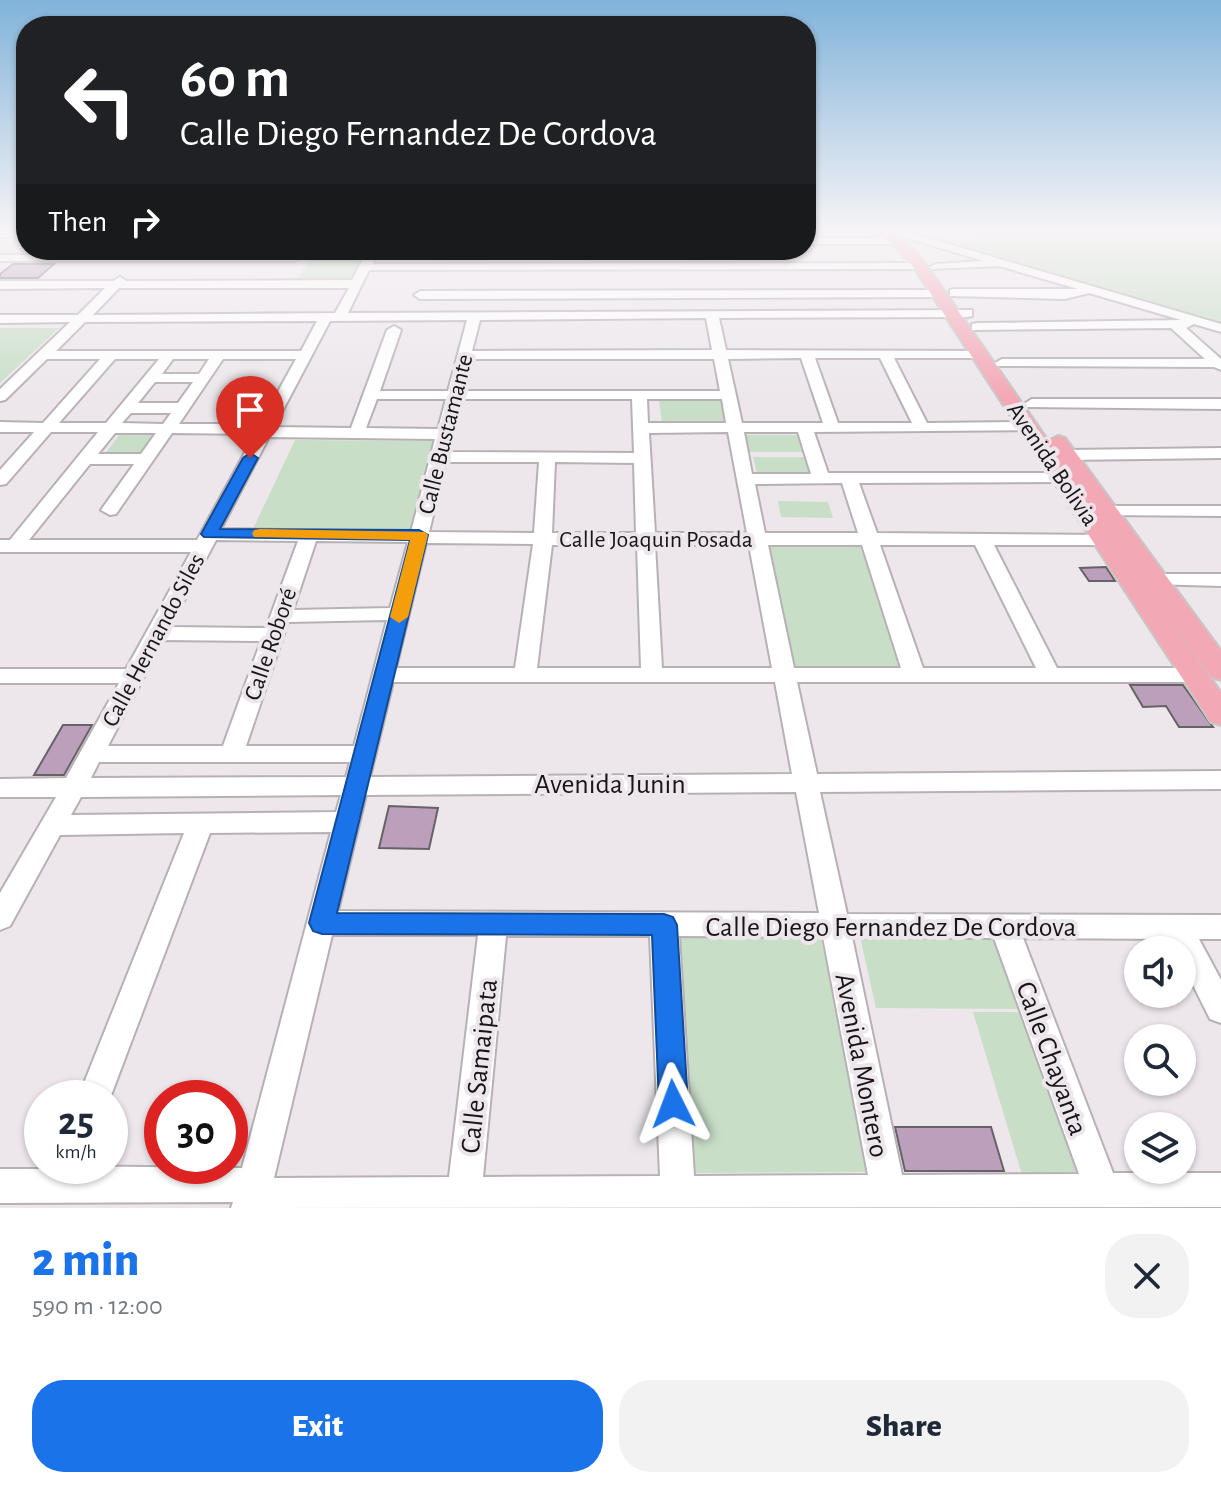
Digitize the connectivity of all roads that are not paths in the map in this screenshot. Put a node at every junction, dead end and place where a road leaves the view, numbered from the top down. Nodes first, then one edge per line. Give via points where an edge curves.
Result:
1 (115, 286) edge
2 (354, 286) edge
3 (423, 286) edge
4 (529, 286) edge
5 (731, 286) edge
6 (941, 286) edge
7 (1065, 286) edge
8 (1070, 286) edge
9 (1083, 292) junction
10 (946, 293) junction
11 (733, 294) junction
12 (420, 295) junction
13 (527, 295) junction
14 (712, 315) junction
15 (738, 315) junction
16 (524, 316) junction
17 (411, 317) junction
18 (965, 318) junction
19 (0, 319) edge
20 (81, 319) junction
21 (327, 322) junction
22 (473, 323) junction
23 (1182, 325) junction
24 (394, 330) junction
25 (1221, 331) edge
26 (170, 354) junction
27 (220, 354) junction
28 (978, 354) junction
29 (45, 355) junction
30 (111, 355) junction
31 (305, 355) junction
32 (464, 355) junction
33 (720, 355) junction
34 (807, 355) junction
35 (885, 355) junction
36 (1002, 363) junction
37 (1220, 364) edge
38 (150, 378) junction
39 (203, 378) junction
40 (371, 395) junction
41 (454, 395) junction
42 (639, 395) junction
43 (728, 395) junction
44 (0, 397) edge
45 (1221, 404) edge
46 (126, 408) junction
47 (182, 408) junction
48 (1029, 416) junction
49 (0, 427) edge
50 (47, 427) junction
51 (111, 427) junction
52 (734, 427) junction
53 (804, 427) junction
54 (832, 427) junction
55 (922, 427) junction
56 (168, 428) junction
57 (639, 428) junction
58 (265, 430) junction
59 (357, 433) junction
60 (444, 434) junction
61 (1221, 453) edge
62 (439, 457) junction
63 (547, 457) junction
64 (641, 458) junction
65 (86, 459) junction
66 (146, 459) junction
67 (1064, 466) junction
68 (821, 478) junction
69 (849, 478) junction
70 (744, 479) junction
71 (0, 480) edge
72 (110, 510) dead end
73 (1107, 511) junction
74 (1221, 511) edge
75 (309, 535) junction
76 (419, 535) junction
77 (543, 539) junction
78 (645, 539) junction
79 (867, 539) junction
80 (982, 539) junction
81 (1103, 539) junction
82 (206, 540) junction
83 (757, 540) junction
84 (7, 546) edge
85 (1156, 580) junction
86 (1221, 580) edge
87 (400, 614) junction
88 (277, 625) junction
89 (156, 633) junction
90 (1213, 668) edge
91 (384, 675) junction
92 (525, 675) junction
93 (1050, 675) junction
94 (0, 676) edge
95 (133, 676) junction
96 (652, 676) junction
97 (915, 676) junction
98 (784, 677) junction
99 (1221, 715) edge
100 (232, 753) junction
101 (91, 754) junction
102 (364, 754) junction
103 (1221, 780) edge
104 (805, 781) junction
105 (357, 784) junction
106 (74, 787) junction
107 (0, 788) edge
108 (201, 822) junction
109 (347, 822) junction
110 (52, 825) junction
111 (0, 918) edge
112 (322, 923) junction
113 (493, 924) junction
114 (664, 925) junction
115 (835, 925) junction
116 (1004, 926) junction
117 (1178, 927) junction
118 (1221, 927) edge
119 (1221, 1009) edge
120 (101, 1080) edge
121 (24, 1182) edge
122 (128, 1183) edge
123 (0, 1186) edge
124 (1102, 1190) junction
125 (1221, 1190) edge
126 (252, 1196) edge
127 (890, 1200) edge
128 (1050, 1200) edge
129 (679, 1201) edge
130 (464, 1202) edge

1 - 20 street
2 - 21 street, Calle Hernando Siles
3 - 12 street
4 - 13 street
5 - 11 street
6 - 10 main road, Avenida Bolivia
7 - 9 street
8 - 25 street
9 - 10 street
9 - 23 street
10 - 11 street
10 - 18 main road, Avenida Bolivia
11 - 13 street
11 - 15 street
12 - 13 street
12 - 17 street
13 - 16 street
14 - 15 street
14 - 16 street
14 - 33 street, Avenida Montero
15 - 18 street
16 - 22 street
17 - 21 street
17 - 22 street
18 - 23 street
18 - 28 main road, Avenida Bolivia
18 - 36 main road, Avenida Bolivia
19 - 20 street
20 - 21 street
20 - 29 street
21 - 24 street
21 - 31 street, Calle Hernando Siles
22 - 24 street
22 - 32 street, Calle Bustamante
23 - 25 street
23 - 37 street
24 - 40 street
26 - 27 street
26 - 30 street
26 - 38 street
27 - 31 street
27 - 39 street
28 - 35 street
28 - 48 main road, Avenida Bolivia
29 - 30 street
29 - 44 street
30 - 50 street
31 - 58 street, Calle Hernando Siles
32 - 33 street
32 - 41 street, Calle Bustamante
33 - 34 street
33 - 43 street, Avenida Montero
34 - 35 street
34 - 54 street
35 - 55 street
36 - 37 street
36 - 48 main road, Avenida Bolivia
38 - 39 street
38 - 46 street
39 - 47 street
40 - 41 street
40 - 59 street
41 - 42 street
41 - 60 street, Calle Bustamante
42 - 43 street
42 - 57 street
43 - 52 street, Avenida Montero
45 - 48 street
46 - 47 street
46 - 51 street
47 - 56 street
48 - 55 street
48 - 67 main road, Avenida Bolivia
49 - 50 street
50 - 51 street
50 - 71 street
51 - 56 street
51 - 65 street
52 - 53 street
52 - 57 street
52 - 70 street, Avenida Montero
53 - 54 street
53 - 68 street
54 - 55 street
56 - 58 street
56 - 66 street
57 - 64 street
58 - 59 street
58 - 82 street, Calle Hernando Siles
59 - 60 street
60 - 62 street, Calle Bustamante
61 - 67 street
62 - 63 street
62 - 76 street, Calle Bustamante
63 - 64 street
63 - 77 street
64 - 78 street
65 - 66 street
65 - 84 street
66 - 72 street
67 - 69 street
67 - 73 main road, Avenida Bolivia
67 - 81 main road, Avenida Bolivia
68 - 69 street
68 - 70 street
69 - 79 street
70 - 83 street, Avenida Montero
73 - 74 street
73 - 85 main road, Avenida Bolivia
75 - 76 street, Calle Joaquin Posada
75 - 82 street, Calle Joaquin Posada
75 - 88 street, Calle Roboré
76 - 77 street, Calle Joaquin Posada
76 - 87 street, Calle Bustamante
77 - 78 street, Calle Joaquin Posada
77 - 92 street
78 - 83 street, Calle Joaquin Posada
78 - 96 street
79 - 80 street, Calle Joaquin Posada
79 - 83 street, Calle Joaquin Posada
79 - 97 street
80 - 81 street, Calle Joaquin Posada
80 - 93 street
81 - 90 main road, Avenida Bolivia
82 - 84 street, Calle Joaquin Posada
82 - 89 street, Calle Hernando Siles
83 - 98 street, Avenida Montero
85 - 86 street
85 - 90 main road, Avenida Bolivia
87 - 88 street
87 - 91 street, Calle Bustamante
88 - 89 street
88 - 100 street, Calle Roboré
89 - 95 street, Calle Hernando Siles
90 - 93 street
90 - 99 main road, Avenida Bolivia
91 - 92 street
91 - 102 street, Calle Bustamante
92 - 96 street
93 - 97 street
94 - 95 street
95 - 101 street, Calle Hernando Siles
96 - 98 street
97 - 98 street
98 - 104 street, Avenida Montero
100 - 101 street
100 - 102 street
101 - 106 street, Calle Hernando Siles
102 - 105 street, Calle Bustamante
103 - 104 street, Avenida Junin
104 - 105 street, Avenida Junin
104 - 115 street, Avenida Montero
105 - 106 street, Avenida Junin
105 - 109 street, Calle Bustamante
106 - 107 street, Avenida Junin
106 - 110 street, Calle Hernando Siles
108 - 109 street
108 - 110 street
108 - 120 street
109 - 112 street, Calle Bustamante
110 - 111 street, Calle Hernando Siles
112 - 113 street, Calle Diego Fernandez De Cordova
112 - 126 street, Calle Bustamante
113 - 114 street, Calle Diego Fernandez De Cordova
113 - 130 street, Calle Samaipata
114 - 115 street, Calle Diego Fernandez De Cordova
114 - 129 street
115 - 116 street, Calle Diego Fernandez De Cordova
115 - 127 street, Avenida Montero
116 - 117 street, Calle Diego Fernandez De Cordova
116 - 124 street, Calle Chayanta
117 - 118 street, Calle Diego Fernandez De Cordova
117 - 119 street
121 - 123 street
122 - 126 street
124 - 125 street
124 - 128 street
126 - 130 street
127 - 128 street
127 - 129 street
129 - 130 street

